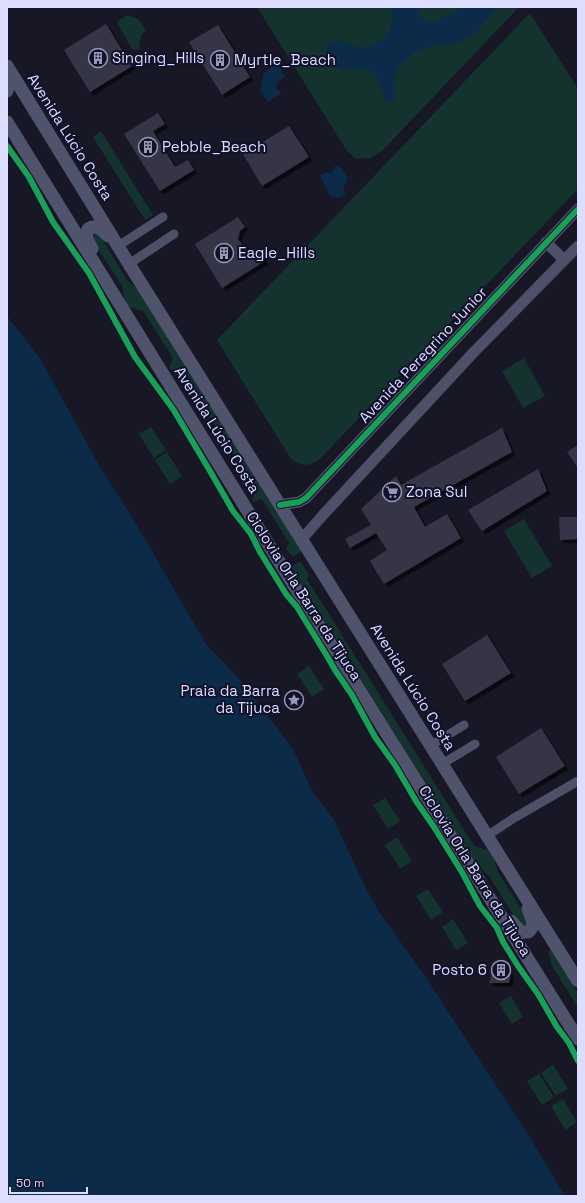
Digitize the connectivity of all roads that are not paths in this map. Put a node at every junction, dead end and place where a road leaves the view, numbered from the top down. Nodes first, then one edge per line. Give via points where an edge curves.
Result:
1 (7, 66) edge
2 (7, 78) edge
3 (7, 91) edge
4 (7, 122) edge
5 (578, 210) edge
6 (164, 217) dead end
7 (174, 234) dead end
8 (546, 242) junction
9 (118, 246) junction
10 (578, 246) edge
11 (564, 260) junction
12 (129, 264) junction
13 (108, 285) junction
14 (280, 505) junction
15 (302, 539) junction
16 (464, 726) dead end
17 (475, 744) dead end
18 (430, 746) junction
19 (442, 764) junction
20 (578, 781) edge
21 (488, 836) junction
22 (520, 889) junction
23 (486, 890) junction
24 (578, 981) edge
25 (578, 1039) edge

1 - 9 main road, Avenida Lúcio Costa
2 - 3 main road
4 - 13 main road, Avenida Lúcio Costa
5 - 8 street, Avenida Peregrino Junior
6 - 9 street
7 - 12 street
8 - 11 street
8 - 14 street, Avenida Peregrino Junior via 306,498 299,502
9 - 12 main road, Avenida Lúcio Costa
9 - 13 main road via 100,228 93,226 88,229 86,237
10 - 11 street
11 - 15 street via 473,353
12 - 14 main road, Avenida Lúcio Costa
13 - 23 main road, Avenida Lúcio Costa
14 - 15 main road, Avenida Lúcio Costa
15 - 18 main road, Avenida Lúcio Costa
16 - 18 street
17 - 19 street
18 - 19 main road, Avenida Lúcio Costa
19 - 21 main road, Avenida Lúcio Costa
20 - 21 street
21 - 22 main road, Avenida Lúcio Costa
22 - 23 main road via 533,923 531,930 526,933 521,932
22 - 24 main road, Avenida Lúcio Costa
23 - 25 main road, Avenida Lúcio Costa

